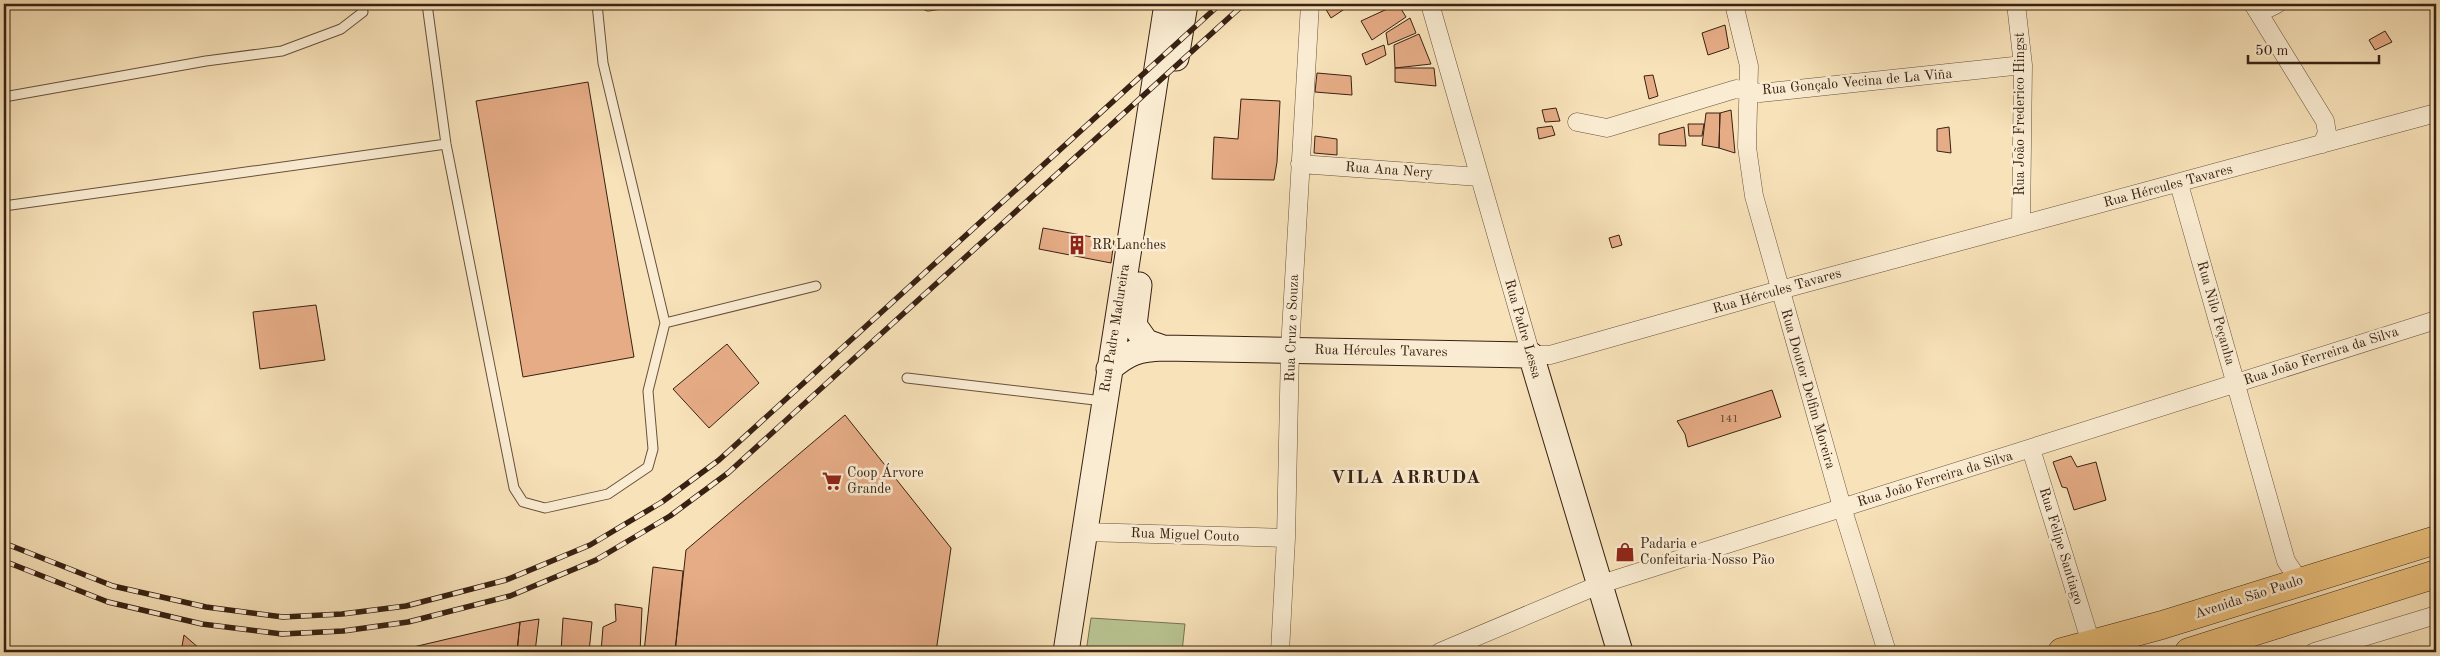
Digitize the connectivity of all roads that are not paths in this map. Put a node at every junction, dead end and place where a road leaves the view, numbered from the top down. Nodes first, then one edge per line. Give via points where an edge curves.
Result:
1 (427, 4) edge
2 (597, 4) edge
3 (927, 4) edge
4 (941, 4) edge
5 (1167, 4) edge
6 (1185, 4) edge
7 (1310, 4) edge
8 (1433, 4) edge
9 (1734, 4) edge
10 (2016, 4) edge
11 (2277, 4) edge
12 (2256, 8) edge
13 (362, 12) dead end
14 (2022, 65) junction
15 (1749, 90) junction
16 (4, 97) edge
17 (2436, 113) edge
18 (1577, 122) dead end
19 (446, 144) junction
20 (2322, 144) junction
21 (1300, 164) junction
22 (1479, 176) junction
23 (2179, 184) junction
24 (4, 206) edge
25 (2021, 224) junction
26 (816, 286) dead end
27 (1780, 290) junction
28 (2436, 320) edge
29 (665, 323) junction
30 (1163, 348) junction
31 (1290, 349) junction
32 (1531, 355) junction
33 (1109, 369) junction
34 (907, 378) dead end
35 (2236, 383) junction
36 (1104, 401) junction
37 (2031, 449) junction
38 (1842, 508) junction
39 (1085, 532) junction
40 (1286, 538) junction
41 (2436, 540) edge
42 (2436, 574) edge
43 (2303, 580) junction
44 (1601, 584) junction
45 (2436, 615) edge
46 (2090, 644) junction
47 (2326, 651) edge
48 (1066, 652) edge
49 (1280, 652) edge
50 (1440, 652) edge
51 (1620, 652) edge
52 (1887, 652) edge
53 (2062, 652) edge
54 (2189, 652) edge

1 - 19 lane
2 - 29 lane via 603,63
3 - 4 lane
5 - 33 main road, Rua Padre Madureira
6 - 30 main road, Rua Padre Madureira via 1134,314 1134,325 1146,342
7 - 21 street, Rua Cruz e Souza
8 - 22 street, Rua Padre Lessa
9 - 15 street, Rua Doutor Delfim Moreira via 1749,66
10 - 14 street, Rua João Frederico Hingst
11 - 12 street
12 - 20 street via 2325,121 2327,133
13 - 16 lane via 341,29 282,50
14 - 15 street, Rua Gonçalo Vecina de La Viña via 1760,93
14 - 25 street, Rua João Frederico Hingst
15 - 18 street, Rua Gonçalo Vecina de La Viña via 1736,89 1607,128
15 - 27 street, Rua Doutor Delfim Moreira via 1747,147 1754,196
17 - 20 street, Rua Hércules Tavares
19 - 24 lane
19 - 29 lane via 514,488 523,502 545,508 608,494 648,467 653,449 648,392
20 - 23 street, Rua Hércules Tavares
21 - 22 street, Rua Ana Nery
21 - 31 street, Rua Cruz e Souza
22 - 32 street, Rua Padre Lessa
23 - 25 street, Rua Hércules Tavares
23 - 35 street, Rua Nilo Peçanha
25 - 27 street, Rua Hércules Tavares
26 - 29 lane
27 - 32 street, Rua Hércules Tavares via 1550,355
27 - 38 street, Rua Doutor Delfim Moreira
28 - 35 street, Rua João Ferreira da Silva
30 - 31 main road, Rua Hércules Tavares
30 - 33 main road, Rua Hércules Tavares via 1140,349 1121,358
31 - 32 main road, Rua Hércules Tavares
31 - 40 street, Rua Cruz e Souza
32 - 44 main road, Rua Padre Lessa
33 - 36 main road, Rua Padre Madureira
34 - 36 lane
35 - 37 street, Rua João Ferreira da Silva
35 - 43 street, Rua Nilo Peçanha via 2286,561
36 - 39 main road, Rua Padre Madureira
37 - 38 street, Rua João Ferreira da Silva
37 - 46 street, Rua Felipe Santiago
38 - 44 street, Rua João Ferreira da Silva
38 - 52 street, Rua Doutor Delfim Moreira
39 - 40 street, Rua Miguel Couto
39 - 48 main road, Rua Padre Madureira
40 - 49 street, Rua Cruz e Souza
41 - 43 main road, Avenida São Paulo
42 - 54 main road
43 - 46 main road, Avenida São Paulo via 2162,625
44 - 50 street, Rua João Ferreira da Silva
44 - 51 main road, Rua Padre Lessa
45 - 47 street
46 - 53 main road, Avenida São Paulo

